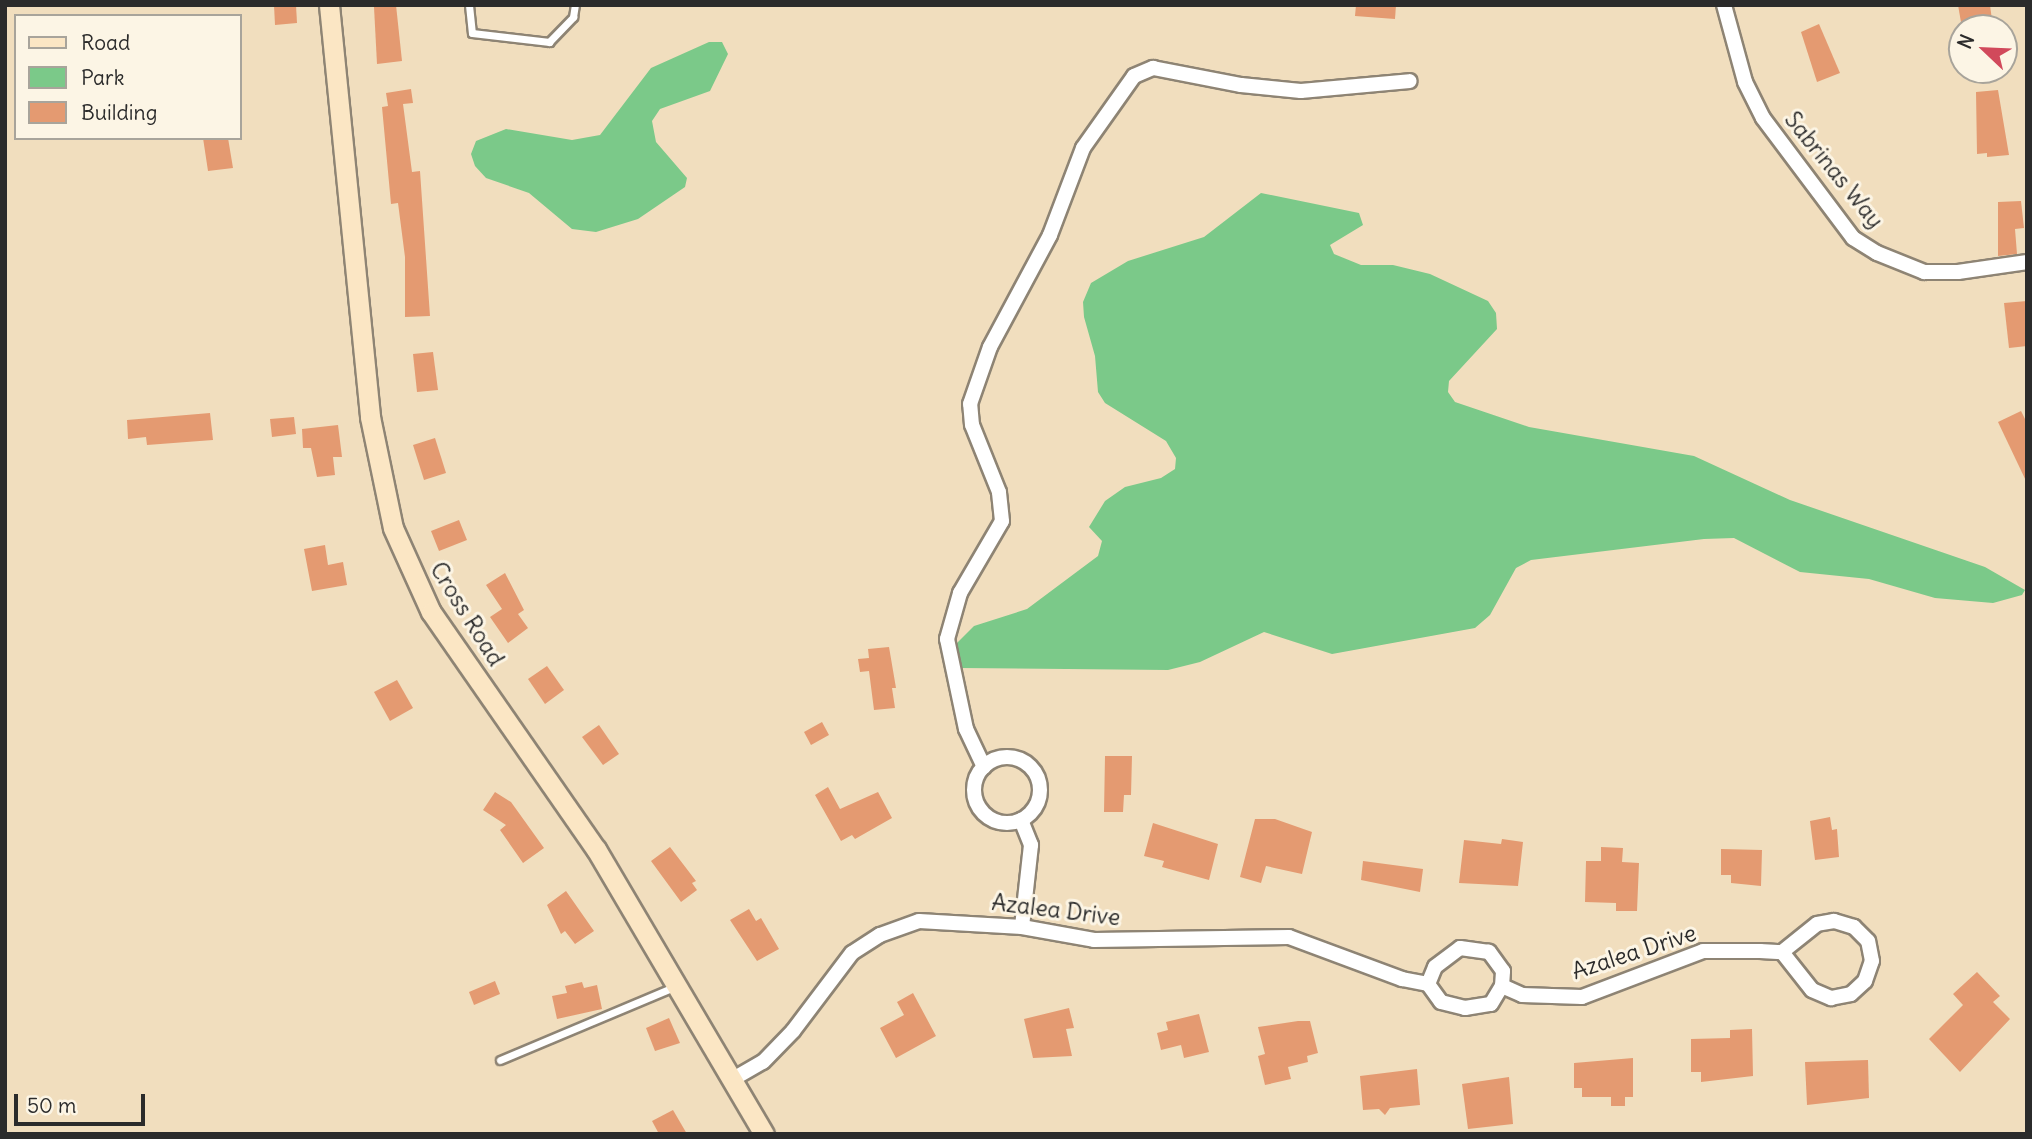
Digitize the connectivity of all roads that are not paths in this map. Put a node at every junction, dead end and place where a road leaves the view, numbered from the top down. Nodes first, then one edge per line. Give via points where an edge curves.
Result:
1 (329, 5) edge
2 (469, 5) edge
3 (575, 5) edge
4 (1724, 5) edge
5 (1410, 81) dead end
6 (2027, 262) edge
7 (984, 767) junction
8 (1021, 820) junction
9 (1022, 927) junction
10 (1782, 953) junction
11 (1429, 984) junction
12 (678, 985) junction
13 (1502, 986) junction
14 (500, 1060) dead end
15 (733, 1079) junction
16 (764, 1134) edge

1 - 12 street, Cross Road via 370,417 393,528 431,612 596,849
2 - 3 lane via 472,33 549,42 573,18
4 - 6 street, Sabrinas Way via 1745,82 1763,118 1853,237 1877,253 1924,272
5 - 7 street via 1301,91 1153,68 1135,76 1090,137 1070,174 1050,234 990,347 970,404 972,425 999,492 1002,521 960,593 947,639 966,729
7 - 8 street via 974,785 983,813 1001,823
7 - 8 street via 1004,758 1026,764 1034,772 1037,804
8 - 9 street via 1031,845
9 - 11 street, Azalea Drive via 1136,942 1289,937 1402,979
9 - 15 street, Azalea Drive via 919,921 880,935 852,953 763,1062
10 - 10 street via 1812,990 1831,998 1851,994 1865,981 1872,961 1868,941 1854,927 1834,921 1817,924
10 - 13 street, Azalea Drive via 1703,950 1582,997 1522,995
11 - 13 street, Azalea Drive via 1441,1002 1465,1008 1491,1004
11 - 13 street via 1435,967 1449,954 1471,947 1496,958 1503,971
12 - 14 lane
12 - 15 street, Cross Road
15 - 16 street, Cross Road

